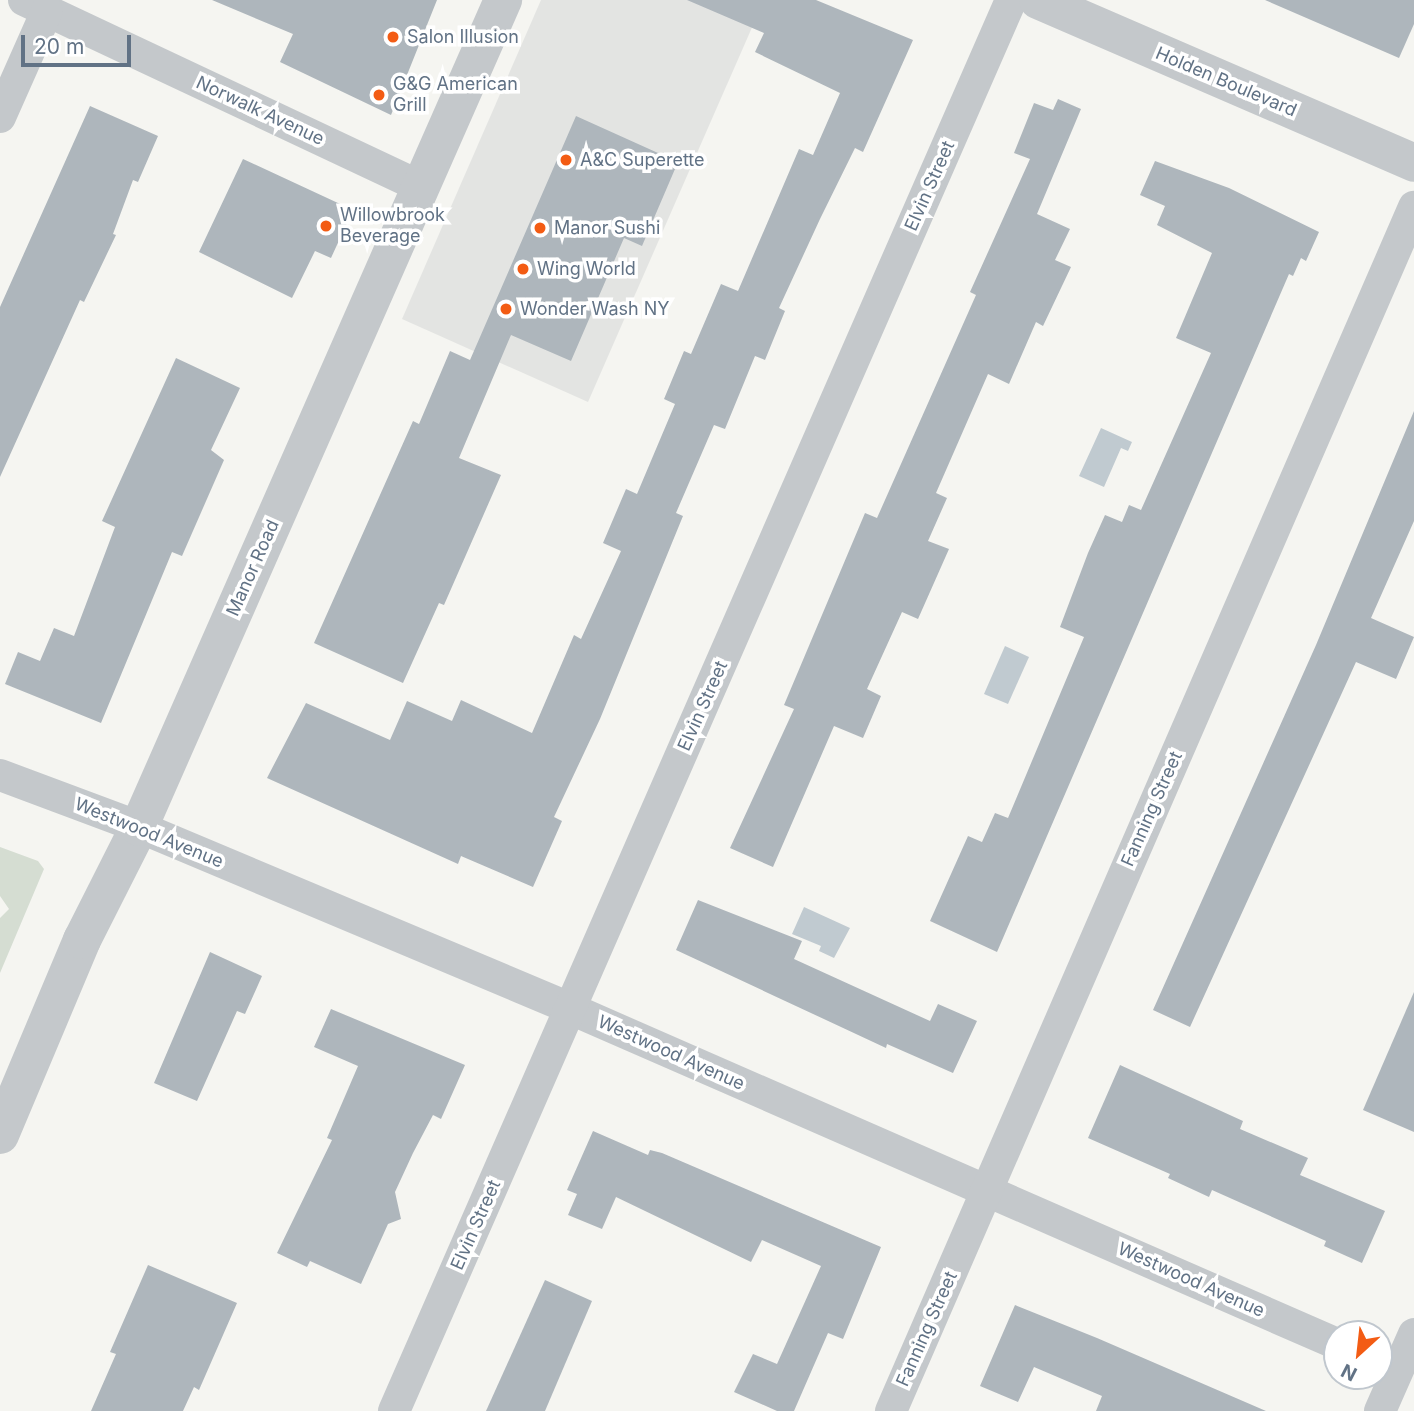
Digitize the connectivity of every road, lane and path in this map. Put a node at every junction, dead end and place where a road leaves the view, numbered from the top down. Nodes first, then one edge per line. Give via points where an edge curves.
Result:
1 (503, 0) edge
2 (1011, 0) edge
3 (1038, 0) edge
4 (35, 6) edge
5 (0, 117) edge
6 (1414, 163) edge
7 (421, 187) junction
8 (1414, 207) edge
9 (0, 775) edge
10 (139, 827) junction
11 (571, 1009) junction
12 (0, 1135) edge
13 (986, 1191) junction
14 (1414, 1334) edge
15 (1323, 1338) edge
16 (1397, 1370) edge
17 (394, 1411) edge
18 (891, 1411) edge
19 (1380, 1411) edge

1 - 7 street, Manor Road
2 - 11 street, Elvin Street
3 - 6 street, Holden Boulevard
4 - 5 street
4 - 7 street, Norwalk Avenue
7 - 10 street, Manor Road
8 - 13 street, Fanning Street
9 - 10 street, Westwood Avenue
10 - 11 street, Westwood Avenue
10 - 12 street, Manor Road via 82,940
11 - 13 street, Westwood Avenue
11 - 17 street, Elvin Street
13 - 15 street, Westwood Avenue
13 - 18 street, Fanning Street
14 - 16 street
16 - 19 street

